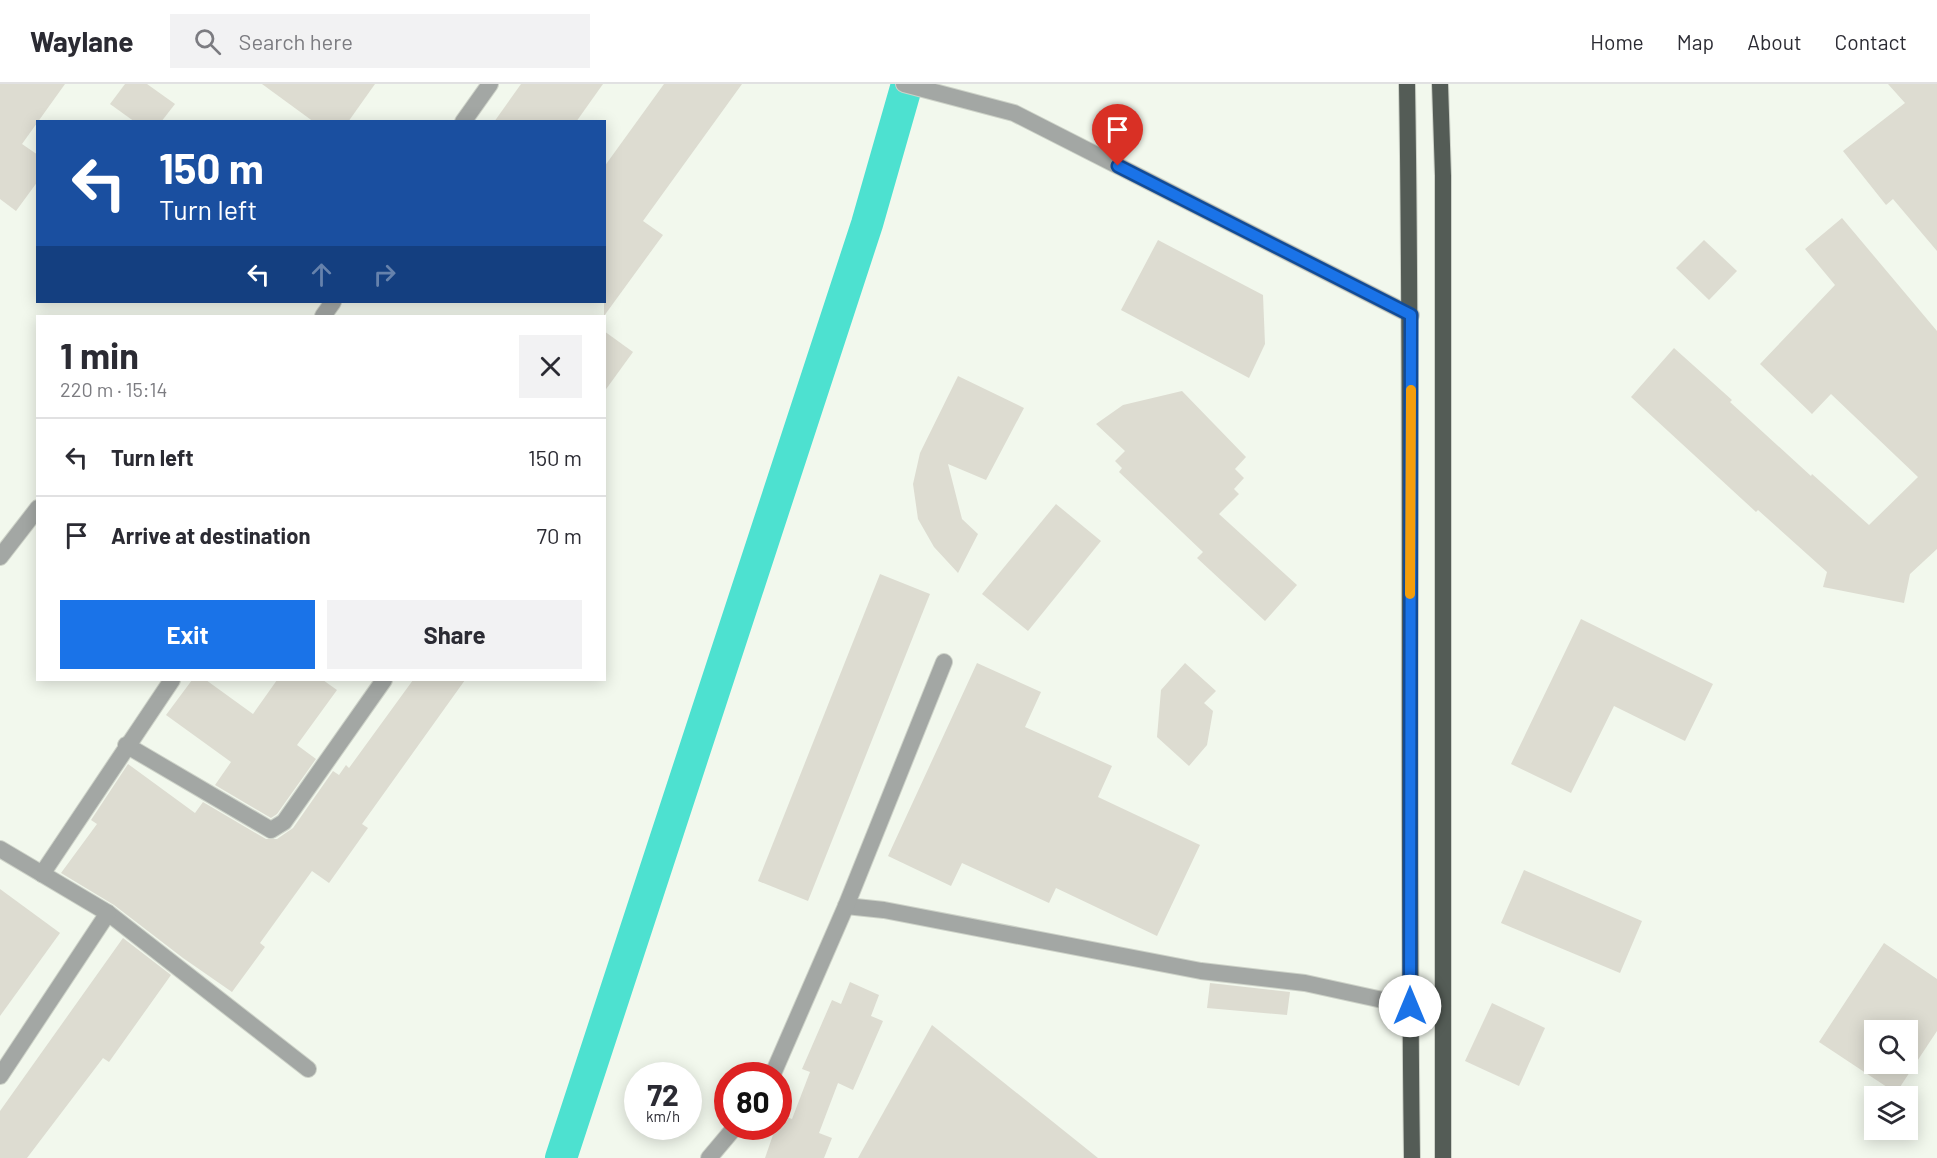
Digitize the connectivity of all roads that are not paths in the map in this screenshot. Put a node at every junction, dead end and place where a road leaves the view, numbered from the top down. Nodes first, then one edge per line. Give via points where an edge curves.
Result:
1 (490, 84) edge
2 (904, 84) edge
3 (1407, 84) edge
4 (1440, 84) edge
5 (464, 120) edge
6 (332, 303) edge
7 (323, 315) edge
8 (1411, 315) junction
9 (36, 511) edge
10 (0, 557) edge
11 (944, 662) dead end
12 (171, 681) edge
13 (383, 681) edge
14 (126, 745) junction
15 (0, 849) edge
16 (42, 874) junction
17 (846, 906) junction
18 (108, 913) junction
19 (1410, 1006) junction
20 (778, 1062) edge
21 (308, 1069) dead end
22 (0, 1076) edge
23 (724, 1140) edge
24 (709, 1158) edge
25 (1412, 1158) edge
26 (1443, 1158) edge

1 - 5 street
2 - 8 street via 1014,113
3 - 8 highway
4 - 26 highway
6 - 7 street
8 - 19 highway
9 - 10 street
11 - 17 street
12 - 14 street
13 - 14 street via 284,822 272,830
14 - 16 street
15 - 16 street
16 - 18 street
17 - 19 street via 1201,971 1305,983
17 - 20 street
18 - 21 street
18 - 22 street
19 - 25 highway
23 - 24 street

